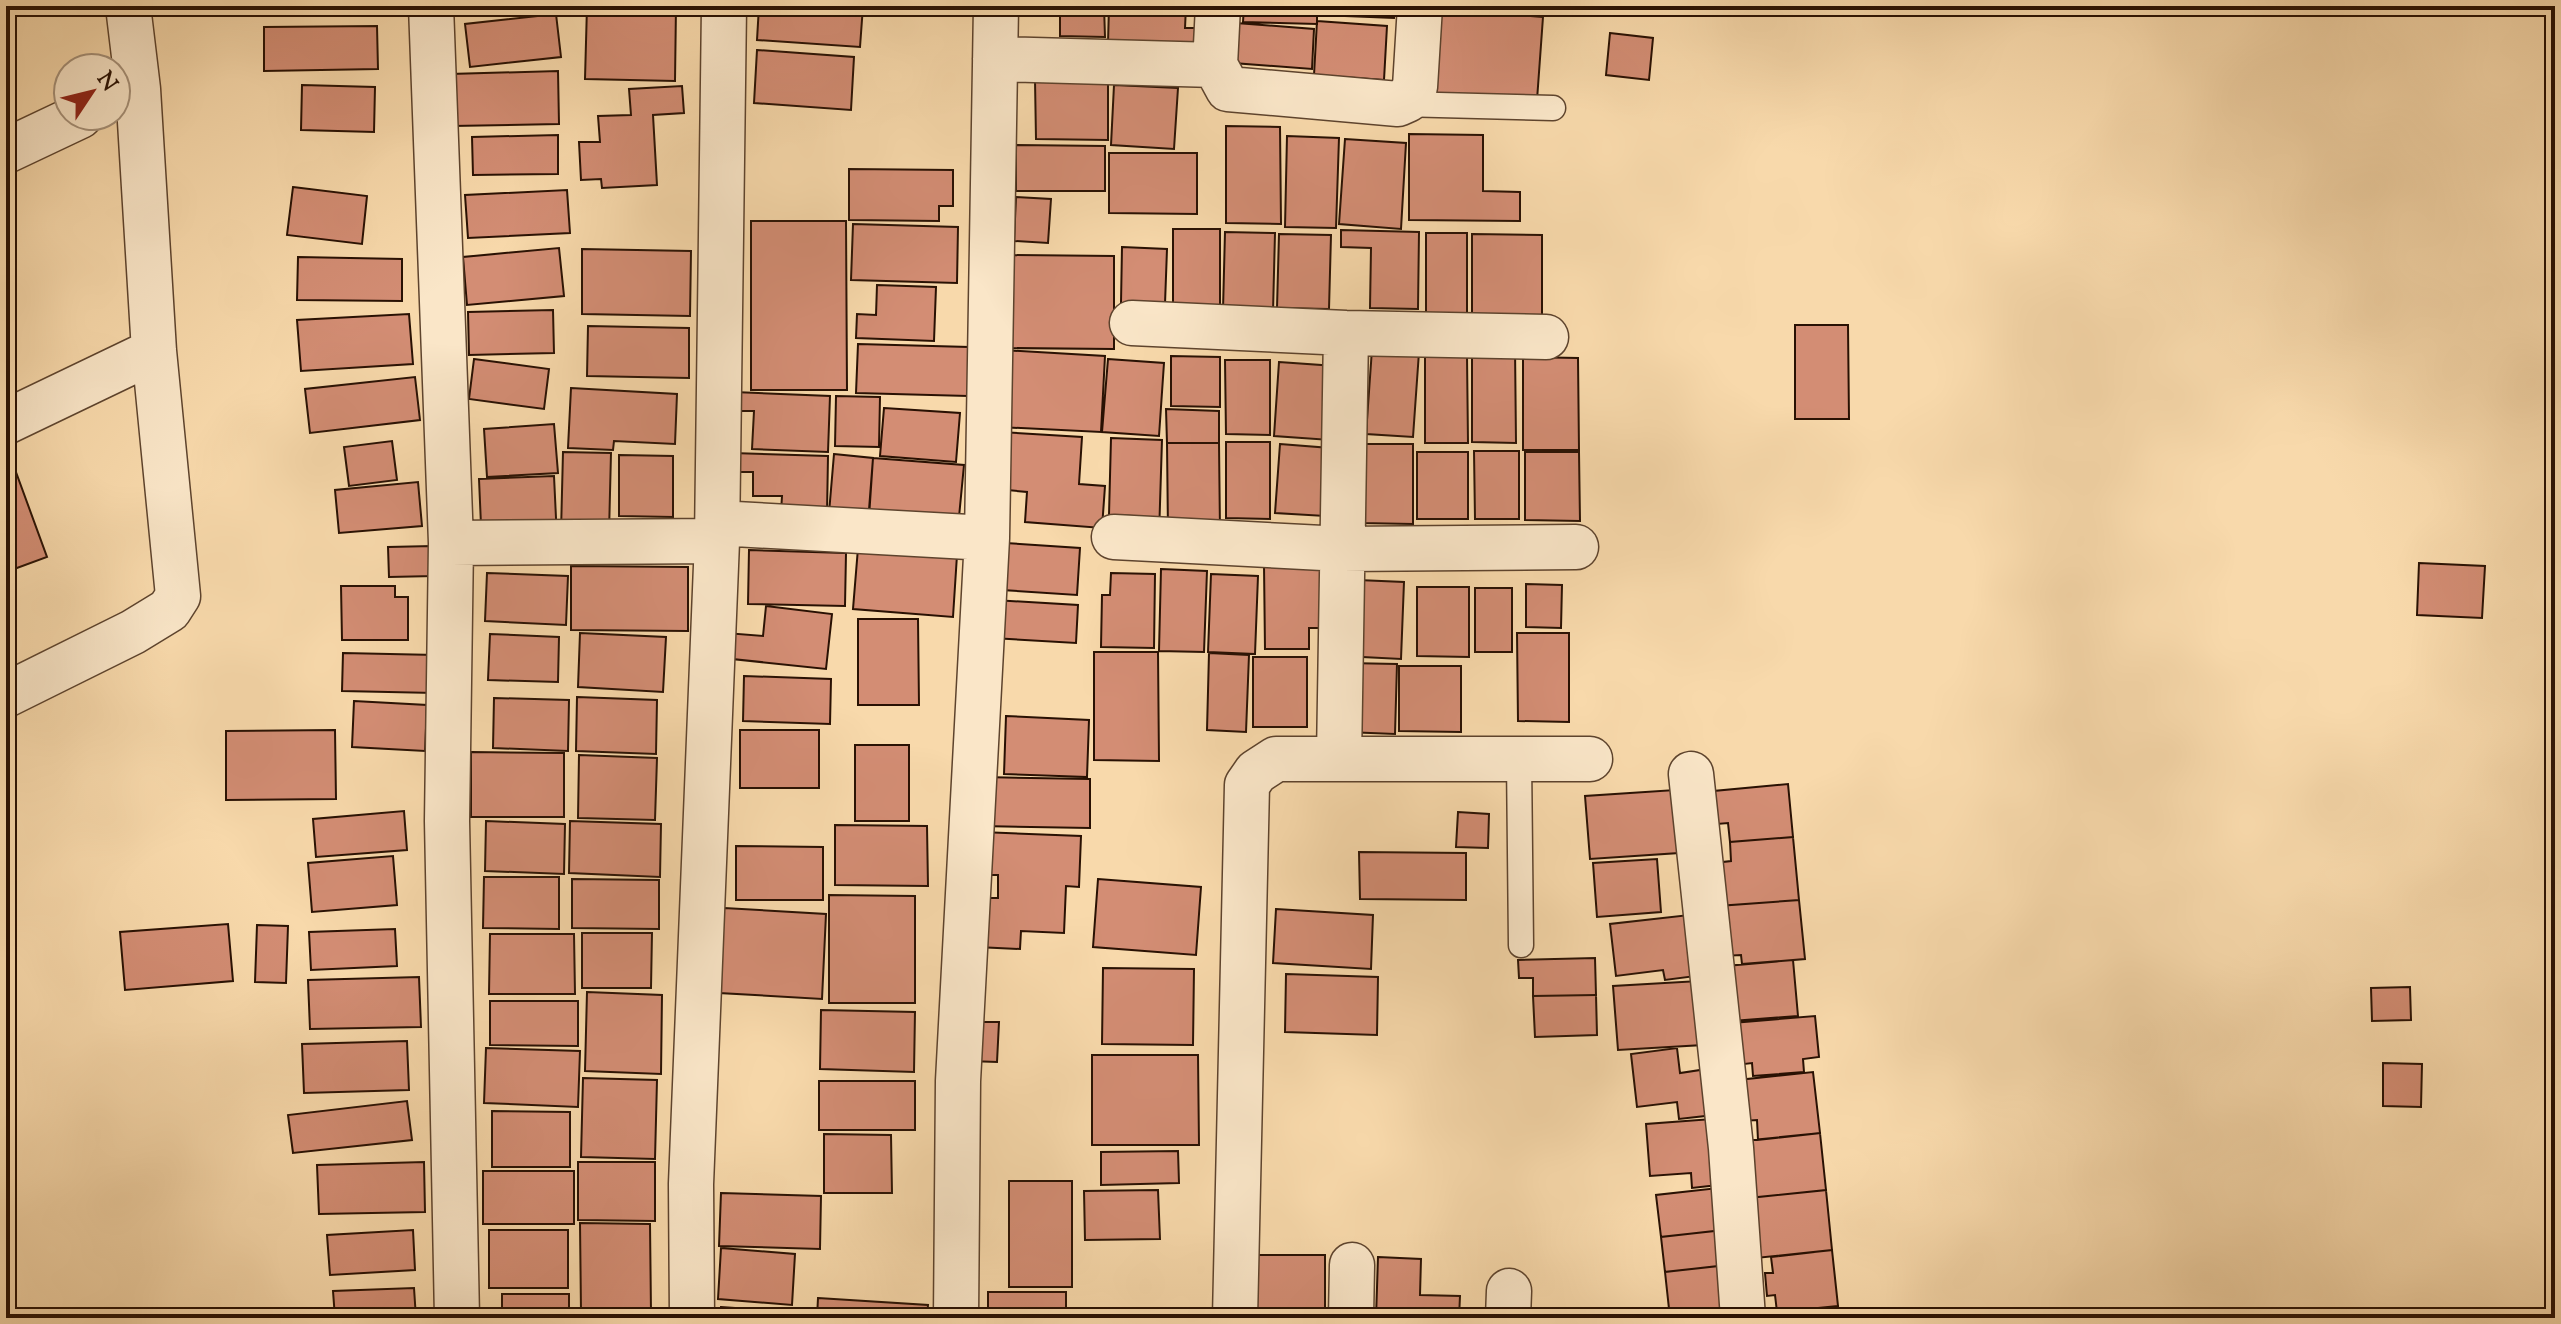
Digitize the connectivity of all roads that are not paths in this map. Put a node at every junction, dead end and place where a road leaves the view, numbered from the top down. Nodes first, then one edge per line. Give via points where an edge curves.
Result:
1 (128, 6) edge
2 (431, 6) edge
3 (724, 6) edge
4 (996, 6) edge
5 (1218, 6) edge
6 (1420, 6) edge
7 (127, 52) edge
8 (995, 59) junction
9 (1215, 65) junction
10 (1398, 104) junction
11 (1553, 108) dead end
12 (52, 129) edge
13 (131, 132) edge
14 (6, 151) edge
15 (1132, 323) dead end
16 (1346, 333) junction
17 (1546, 337) dead end
18 (154, 351) junction
19 (6, 422) edge
20 (717, 532) junction
21 (1114, 537) dead end
22 (987, 538) junction
23 (451, 543) junction
24 (1576, 547) dead end
25 (1342, 549) junction
26 (6, 695) edge
27 (1339, 758) junction
28 (1519, 759) junction
29 (1590, 759) dead end
30 (1691, 774) dead end
31 (1521, 945) dead end
32 (1352, 1265) dead end
33 (457, 1318) edge
34 (692, 1318) edge
35 (956, 1318) edge
36 (1235, 1318) edge
37 (1351, 1318) edge
38 (1743, 1318) edge

1 - 7 street
2 - 23 street
3 - 20 street
4 - 8 street
5 - 9 street
6 - 10 street via 1415,87
8 - 9 street
8 - 22 street
9 - 10 street via 1228,89 1237,92
10 - 11 lane
12 - 14 street
13 - 18 street
15 - 16 street
16 - 17 street
16 - 25 street
18 - 19 street
18 - 26 street via 175,603 133,632
20 - 22 street
20 - 23 street
20 - 34 street via 691,1184
21 - 25 street
22 - 35 street via 958,1081
23 - 33 street via 447,821
24 - 25 street
25 - 27 street
27 - 28 street
27 - 36 street via 1276,759 1256,772 1245,794
28 - 29 street
28 - 31 lane
30 - 38 street via 1731,1148
32 - 37 street

